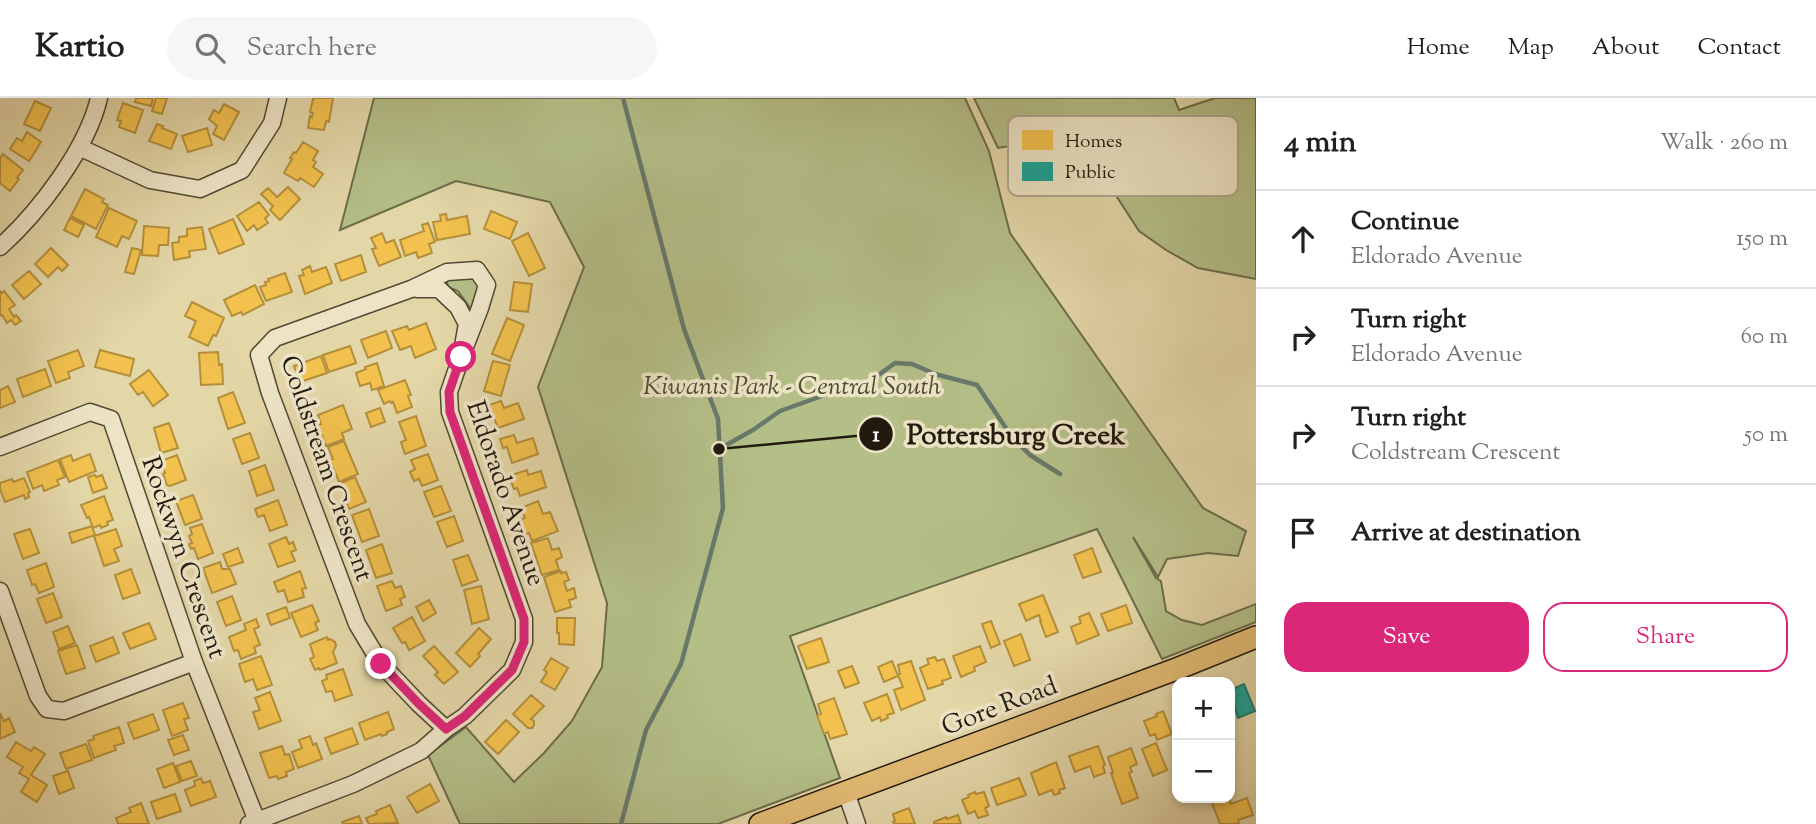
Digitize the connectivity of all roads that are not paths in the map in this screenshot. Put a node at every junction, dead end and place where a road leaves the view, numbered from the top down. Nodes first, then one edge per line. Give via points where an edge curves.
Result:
1 (99, 98) edge
2 (278, 98) edge
3 (79, 146) junction
4 (0, 247) edge
5 (411, 289) junction
6 (461, 357) junction
7 (0, 447) edge
8 (0, 591) edge
9 (1256, 637) edge
10 (194, 662) junction
11 (446, 729) junction
12 (846, 792) junction
13 (253, 822) edge
14 (760, 824) edge
15 (857, 824) edge

1 - 3 street
2 - 3 street via 272,123 242,170 200,188 149,180
3 - 4 street via 48,195
5 - 6 street, Eldorado Avenue via 439,289 458,307 467,324
5 - 6 street, Eldorado Avenue via 447,272 477,270 486,285
5 - 11 street, Coldstream Crescent via 275,338 259,355 357,624 381,664
6 - 11 street, Eldorado Avenue via 449,392 450,412 524,619 524,642 512,670
7 - 10 street, Rockwyn Crescent via 90,412 111,419
8 - 10 street via 47,709 64,711
9 - 12 main road, Gore Road
10 - 13 street, Rockwyn Crescent
11 - 13 street, Eldorado Avenue via 421,751 353,784
12 - 14 main road, Gore Road
12 - 15 street

